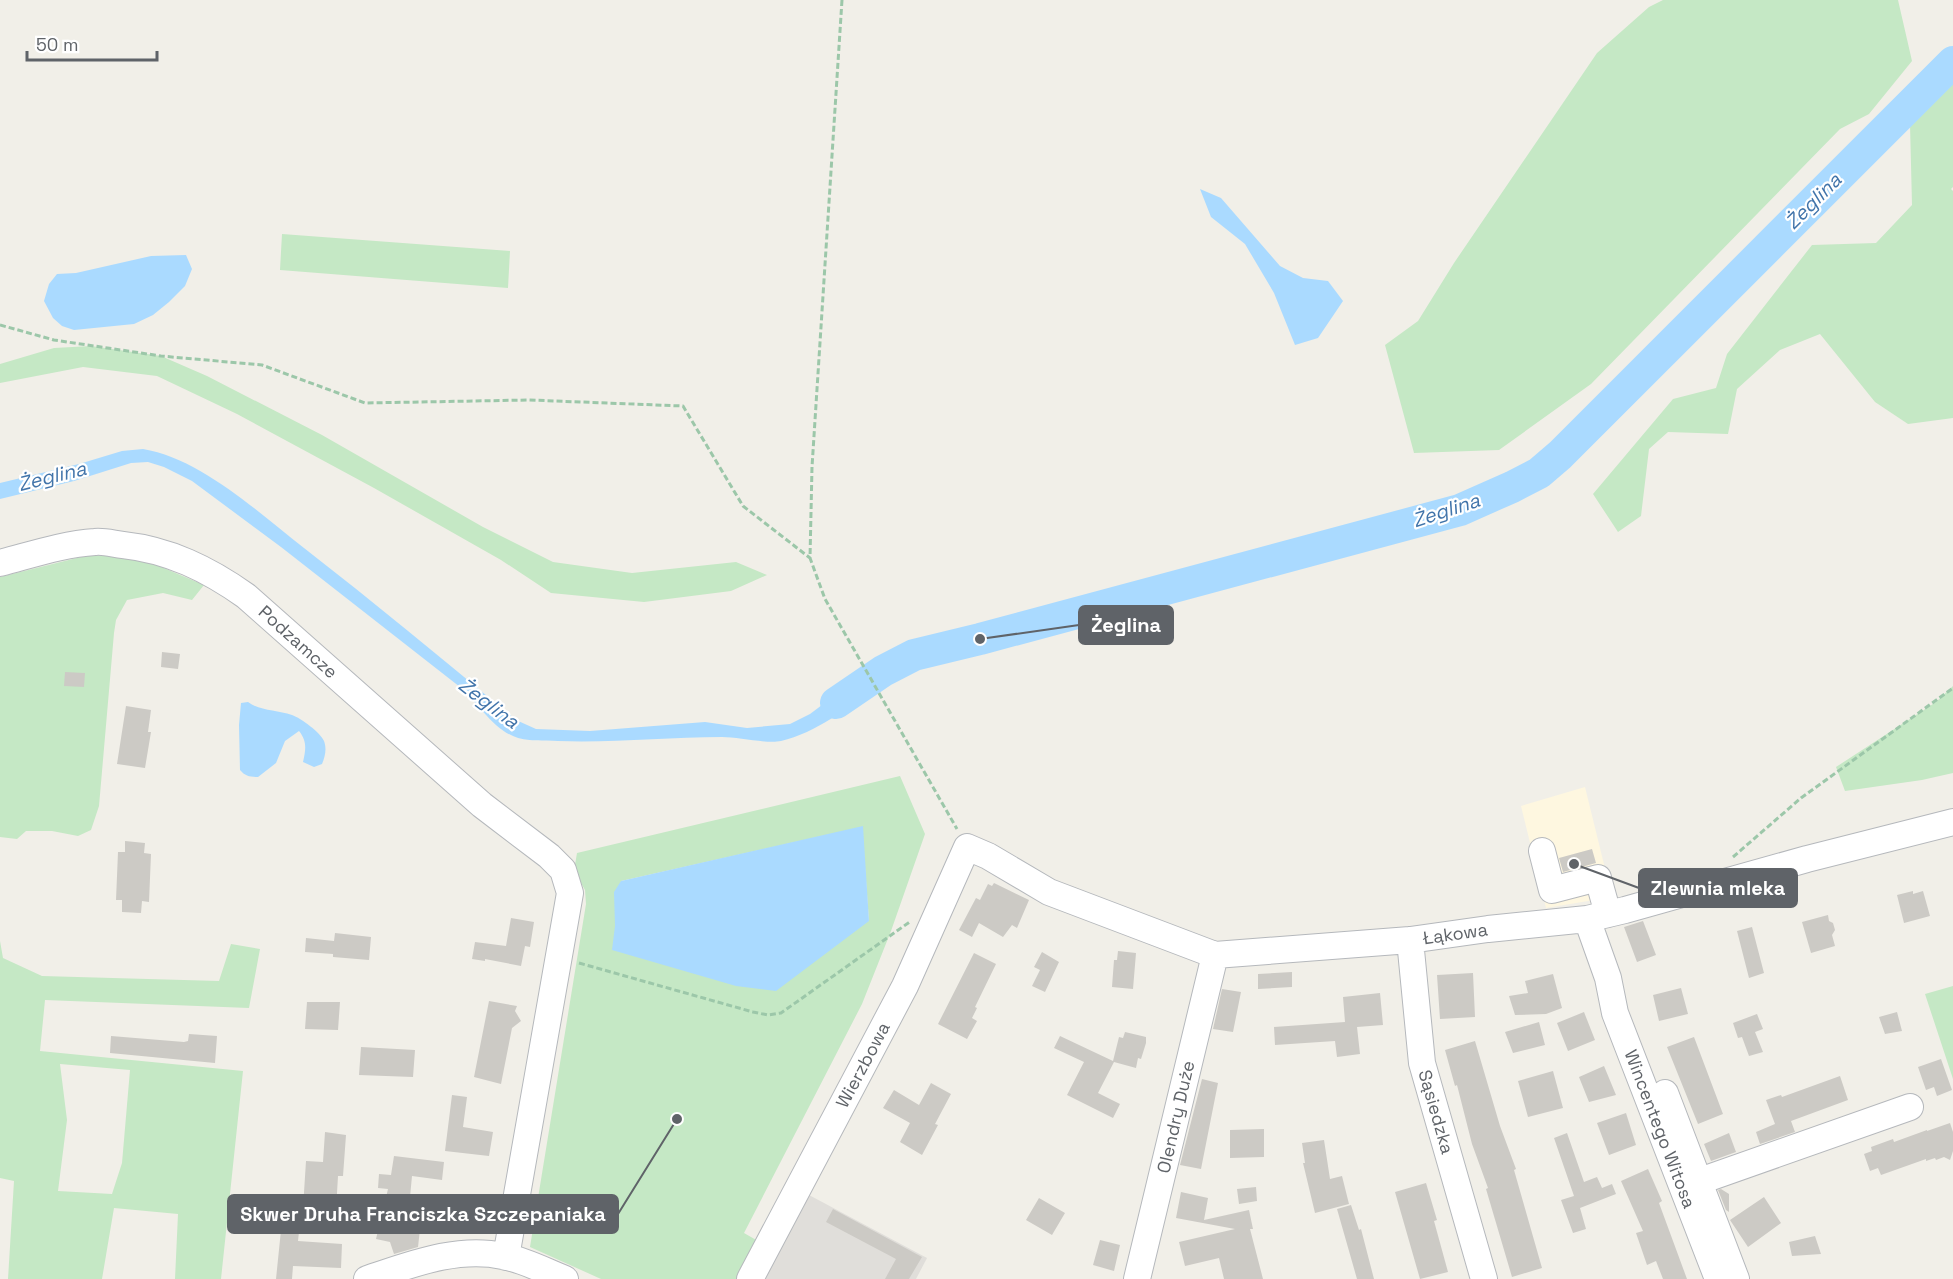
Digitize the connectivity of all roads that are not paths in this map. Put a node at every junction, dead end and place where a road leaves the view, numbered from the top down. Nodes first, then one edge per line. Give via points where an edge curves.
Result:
1 (0, 563) edge
2 (1953, 822) edge
3 (967, 847) joint
4 (1542, 851) dead end
5 (1598, 917) junction
6 (1410, 940) junction
7 (1215, 954) junction
8 (1608, 978) junction
9 (1910, 1107) dead end
10 (1700, 1181) junction
11 (506, 1257) junction
12 (366, 1279) edge
13 (565, 1279) edge
14 (750, 1279) edge
15 (1137, 1279) edge
16 (1484, 1279) edge
17 (1718, 1279) edge
18 (1736, 1279) edge

1 - 11 street, Podzamcze via 96,542 164,552 191,562 246,596 482,805 563,870 570,893
2 - 5 street, Łąkowa
3 - 7 street, Łąkowa via 1050,892
3 - 14 street, Wierzbowa via 905,986
4 - 5 street, Wincentego Witosa via 1552,890 1598,878
5 - 6 street, Łąkowa
5 - 8 street, Wincentego Witosa
6 - 7 street, Łąkowa
6 - 16 street, Sąsiedzka via 1422,1063
7 - 15 street, Olendry Duże
8 - 10 street, Wincentego Witosa via 1630,1007
8 - 17 street, Wincentego Witosa via 1615,1013
9 - 10 street, Wincentego Witosa
10 - 18 street, Wincentego Witosa
11 - 12 street via 463,1254
11 - 13 street

